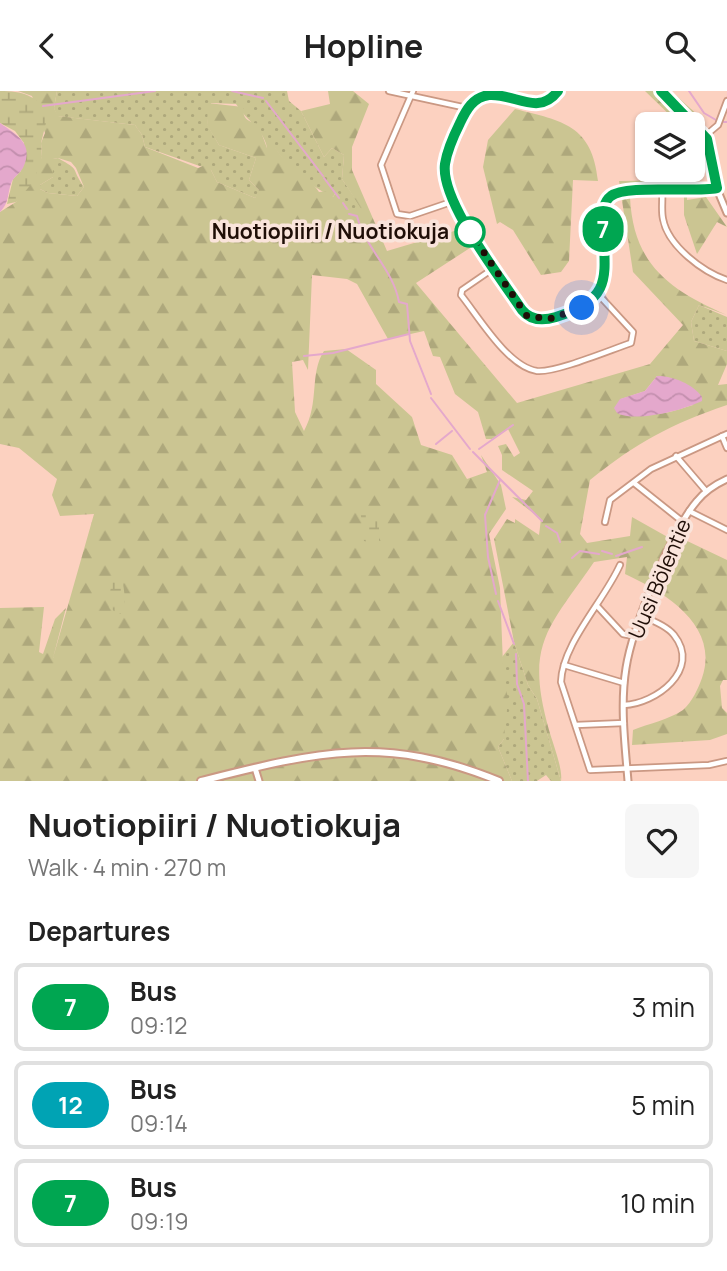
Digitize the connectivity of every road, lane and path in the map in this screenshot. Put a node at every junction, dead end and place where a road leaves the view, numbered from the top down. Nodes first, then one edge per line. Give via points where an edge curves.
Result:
1 (389, 91) edge
2 (558, 91) edge
3 (661, 91) edge
4 (412, 93) edge
5 (503, 94) edge
6 (727, 101) edge
7 (467, 108) junction
8 (682, 112) edge
9 (718, 125) junction
10 (727, 126) edge
11 (705, 136) joint
12 (717, 188) junction
13 (662, 191) junction
14 (454, 201) junction
15 (727, 212) edge
16 (494, 268) junction
17 (727, 280) edge
18 (598, 295) junction
19 (724, 435) edge
20 (727, 448) edge
21 (676, 456) junction
22 (727, 479) edge
23 (634, 483) junction
24 (706, 491) junction
25 (689, 511) junction
26 (683, 521) junction
27 (605, 522) dead end
28 (727, 530) edge
29 (620, 565) dead end
30 (598, 607) junction
31 (641, 616) junction
32 (633, 636) junction
33 (564, 664) junction
34 (624, 683) junction
35 (624, 705) junction
36 (624, 723) junction
37 (576, 725) junction
38 (727, 761) edge
39 (256, 768) junction
40 (627, 768) junction
41 (201, 781) edge
42 (259, 781) edge
43 (499, 781) edge
44 (628, 781) edge

1 - 4 street
2 - 5 street via 541,104
3 - 8 street
4 - 7 street
4 - 14 street via 381,165 397,214 410,216
5 - 7 street via 484,96
6 - 9 street
7 - 14 street via 445,162
9 - 10 street
9 - 11 street
11 - 12 street
12 - 13 street
12 - 15 street
13 - 17 street via 663,219 670,235 708,273
13 - 18 street via 622,192 607,201 604,278
14 - 16 street
16 - 18 street via 533,319 576,310
16 - 18 street via 461,295 513,359 531,369 550,369 631,343 633,331
19 - 20 street
19 - 21 street
21 - 23 street
21 - 24 street
22 - 24 street, Uusi Bölentie
23 - 26 street
23 - 27 street via 610,500
24 - 25 street, Uusi Bölentie
25 - 26 street, Uusi Bölentie
25 - 28 street
26 - 31 street, Uusi Bölentie
29 - 30 street
30 - 32 street via 623,634
30 - 33 street
31 - 32 street, Uusi Bölentie
31 - 35 street via 674,635 681,665 662,692
32 - 34 street, Uusi Bölentie
33 - 34 street
33 - 37 street via 561,683
34 - 35 street, Uusi Bölentie
35 - 36 street, Uusi Bölentie
36 - 37 street
36 - 40 street, Uusi Bölentie
37 - 40 street via 590,770
38 - 40 street
39 - 41 main road
39 - 42 street
39 - 43 main road via 325,753 390,751 440,759
40 - 44 street, Uusi Bölentie

